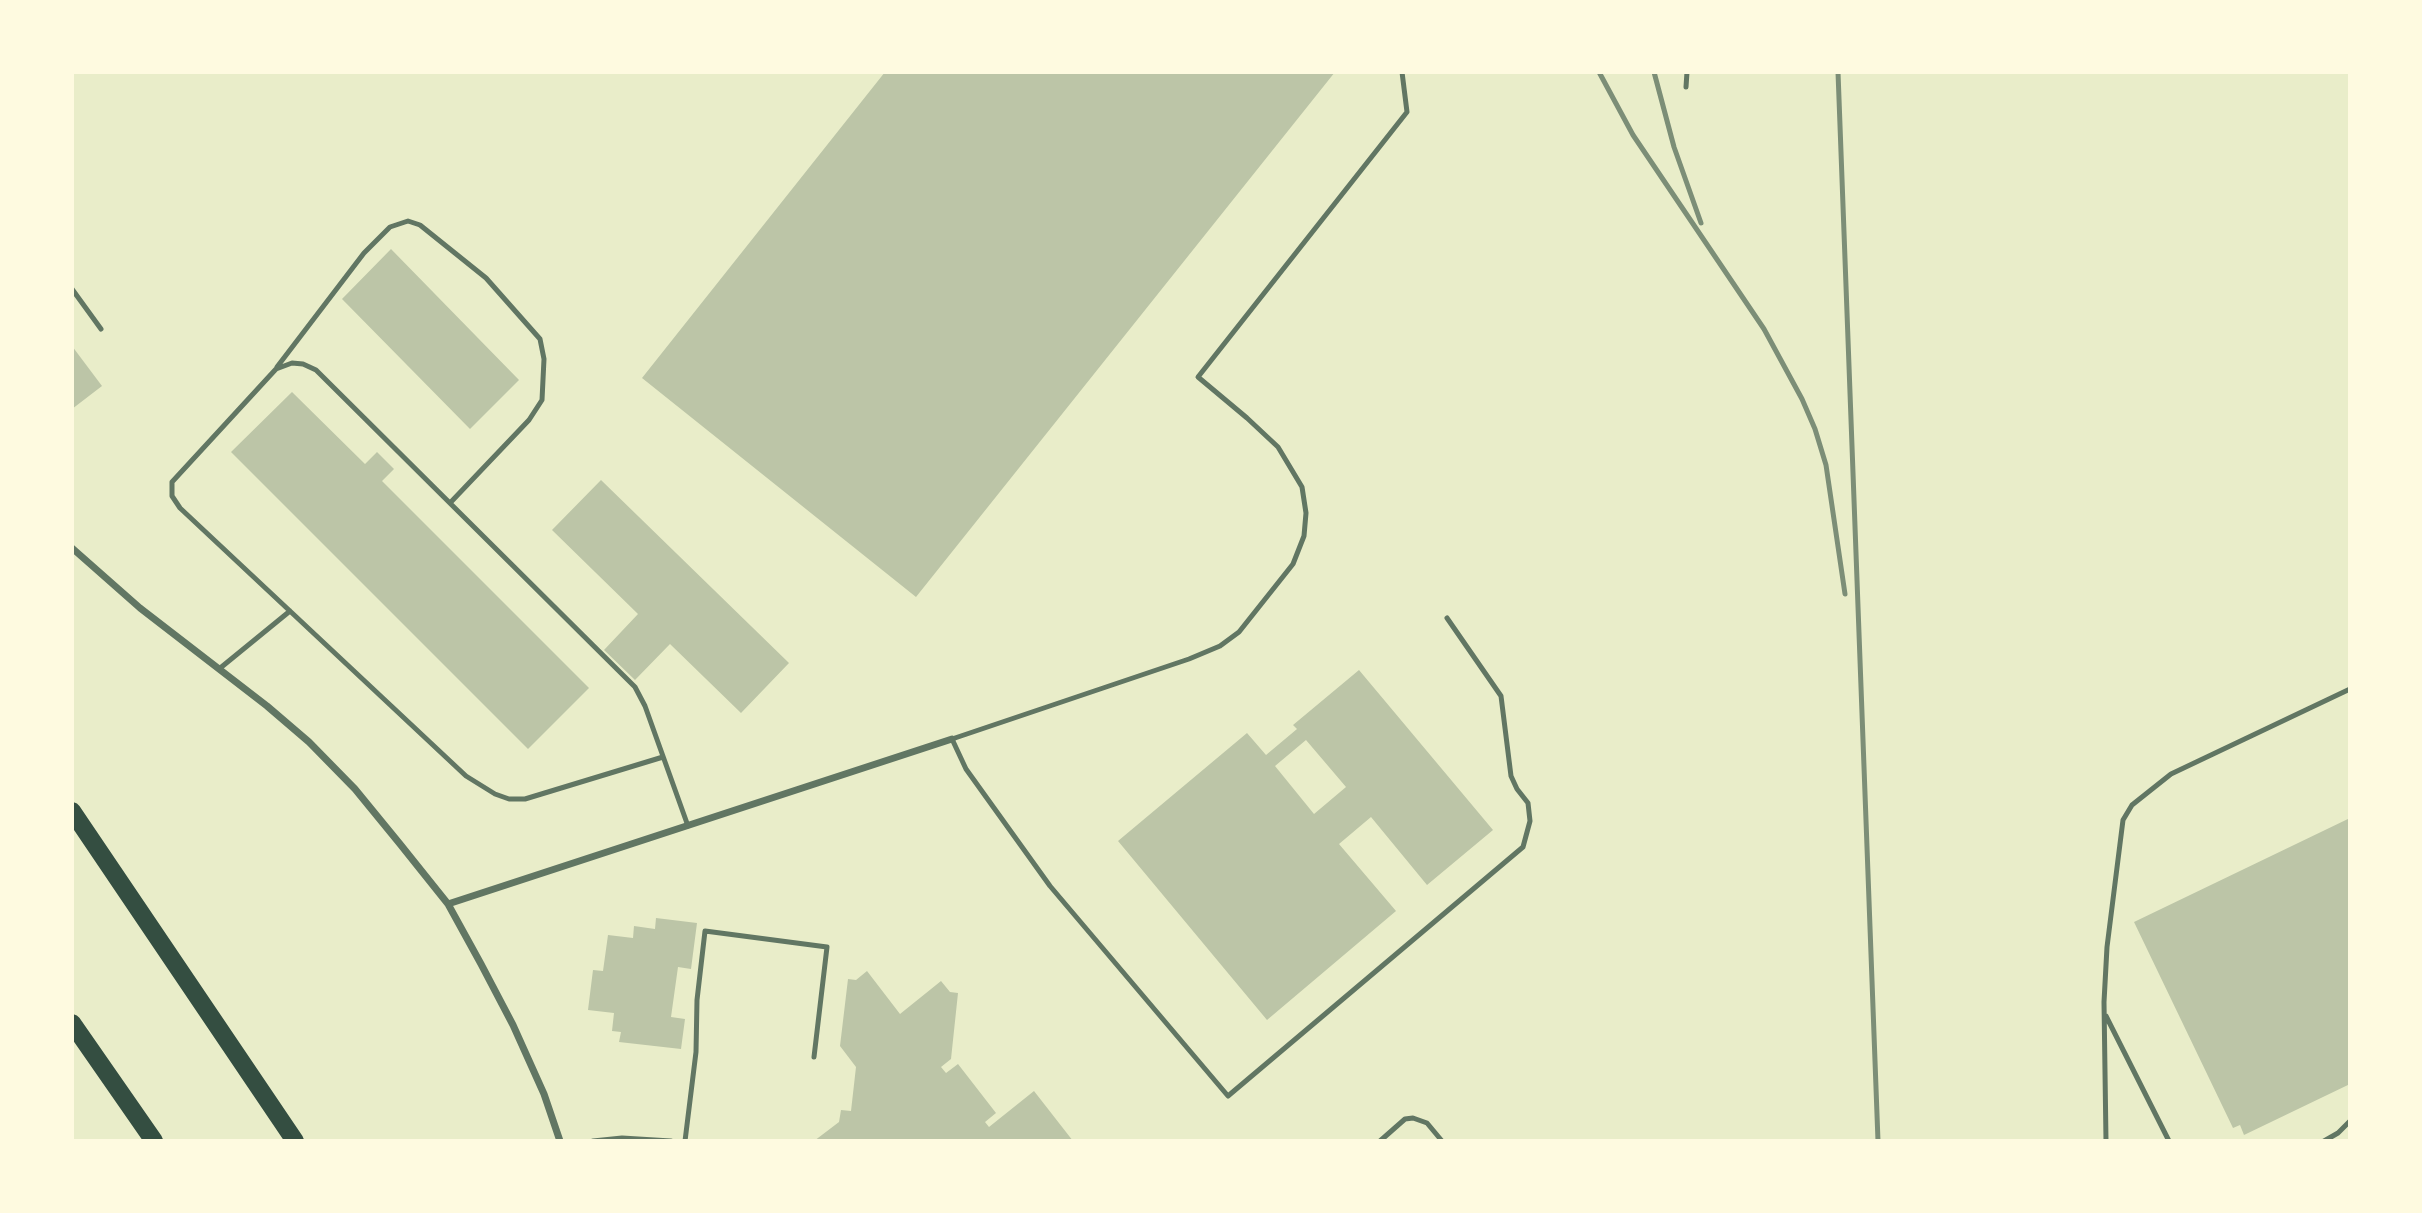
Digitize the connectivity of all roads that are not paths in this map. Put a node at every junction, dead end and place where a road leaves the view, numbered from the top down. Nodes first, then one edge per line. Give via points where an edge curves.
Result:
1 (1402, 72) edge
2 (1687, 72) edge
3 (1686, 87) dead end
4 (72, 289) edge
5 (101, 329) dead end
6 (276, 369) junction
7 (450, 503) junction
8 (72, 548) edge
9 (290, 611) junction
10 (1447, 618) dead end
11 (219, 669) junction
12 (2350, 689) edge
13 (952, 739) junction
14 (663, 757) junction
15 (72, 811) edge
16 (688, 826) junction
17 (447, 904) junction
18 (2105, 1013) junction
19 (72, 1023) edge
20 (814, 1057) dead end
21 (2350, 1121) edge
22 (153, 1141) edge
23 (295, 1141) edge
24 (560, 1141) edge
25 (593, 1141) edge
26 (671, 1141) edge
27 (685, 1141) edge
28 (1380, 1141) edge
29 (1442, 1141) edge
30 (2106, 1141) edge
31 (2169, 1141) edge
32 (2324, 1141) edge

1 - 13 lane via 1407,112 1198,377 1278,447 1302,487 1304,536 1293,564 1239,632 1220,646
2 - 3 lane
4 - 5 lane
6 - 7 lane via 292,363 316,370
6 - 7 lane via 364,253 390,227 408,221 420,225 486,278 540,339 544,359 542,400 529,420
6 - 9 lane via 173,482 172,496
7 - 14 lane via 635,687
8 - 11 street
9 - 11 lane
9 - 14 lane via 467,776 495,794 525,799
10 - 13 lane via 1501,696 1511,776 1528,803 1530,821 1523,847 1228,1096 1050,886 966,769
11 - 17 street via 267,706 355,789
12 - 18 lane via 2171,775 2132,805 2120,838 2107,947
13 - 16 street
14 - 16 lane
15 - 23 highway
16 - 17 street
17 - 24 street via 513,1025
18 - 30 lane
18 - 31 lane
19 - 22 highway
20 - 27 lane via 827,947 705,931
21 - 32 lane
25 - 26 lane
28 - 29 lane via 1405,1119 1413,1118 1427,1123

